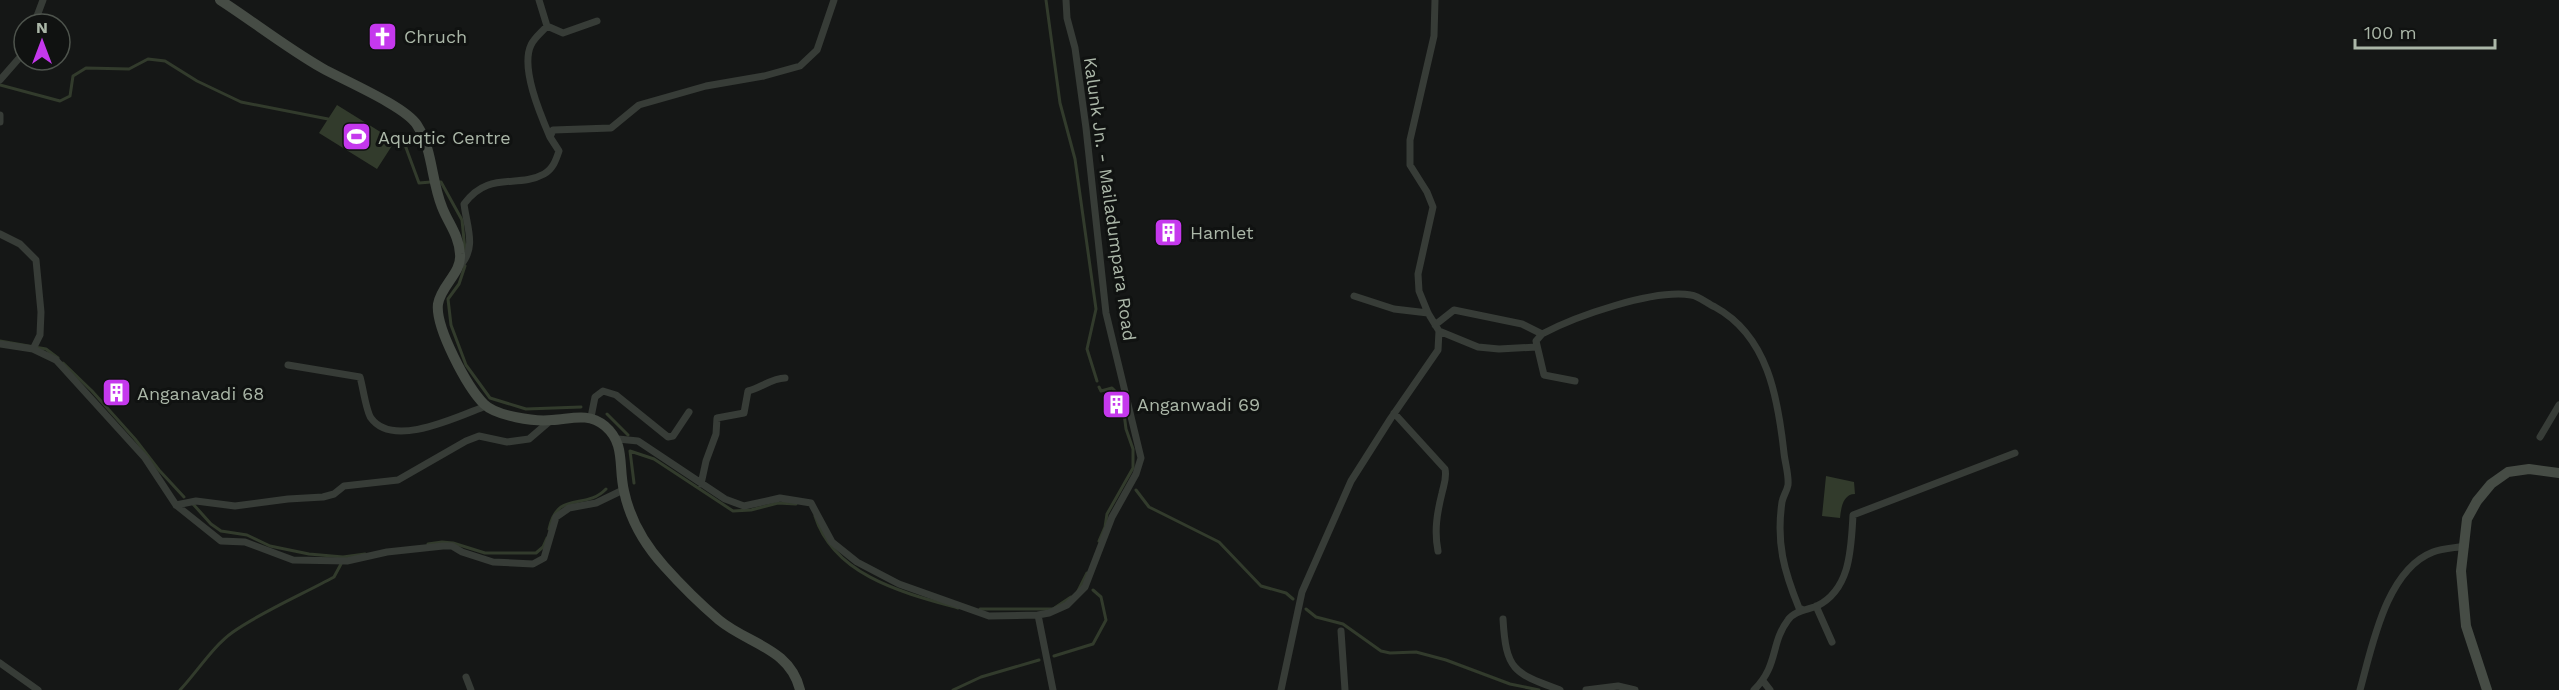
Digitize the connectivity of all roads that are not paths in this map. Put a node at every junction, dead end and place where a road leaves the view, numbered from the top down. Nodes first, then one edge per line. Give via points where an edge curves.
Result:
1 (220, 0) edge
2 (539, 0) edge
3 (834, 0) edge
4 (1066, 0) edge
5 (1435, 0) edge
6 (597, 21) dead end
7 (546, 26) junction
8 (12, 66) edge
9 (0, 79) edge
10 (0, 115) edge
11 (0, 122) edge
12 (550, 137) junction
13 (0, 234) edge
14 (457, 270) junction
15 (1354, 296) dead end
16 (1428, 313) junction
17 (1437, 328) junction
18 (1542, 334) junction
19 (0, 344) edge
20 (1537, 346) junction
21 (33, 349) junction
22 (288, 365) dead end
23 (785, 378) dead end
24 (1575, 381) dead end
25 (2559, 405) edge
26 (486, 406) junction
27 (689, 412) dead end
28 (1394, 413) junction
29 (591, 417) junction
30 (550, 421) junction
31 (2540, 437) dead end
32 (618, 439) junction
33 (2015, 453) dead end
34 (2559, 473) edge
35 (701, 484) junction
36 (623, 490) junction
37 (176, 506) junction
38 (2465, 546) junction
39 (1438, 552) dead end
40 (1816, 606) junction
41 (1803, 610) junction
42 (1038, 615) junction
43 (1503, 619) dead end
44 (1341, 631) dead end
45 (1832, 642) dead end
46 (0, 663) edge
47 (466, 677) dead end
48 (1763, 681) junction
49 (38, 690) edge
50 (471, 690) edge
51 (800, 690) edge
52 (1053, 690) edge
53 (1281, 690) edge
54 (1345, 690) edge
55 (1560, 690) edge
56 (1586, 690) edge
57 (1635, 690) edge
58 (1754, 690) edge
59 (1770, 690) edge
60 (2360, 690) edge
61 (2487, 690) edge

1 - 14 main road via 320,67 386,101 416,122 425,141 443,210 456,231 461,255
2 - 7 street
3 - 12 street via 817,50 800,66 639,105 611,128 553,130
4 - 42 street, Kalunk Jn. - Mailadumpara Road via 1086,128 1106,313 1141,458 1112,517 1085,587 1067,605
5 - 16 street via 1434,36 1410,140 1410,165 1433,207 1418,274 1419,291
6 - 7 street via 563,33
7 - 12 street via 531,44 528,57 536,105
8 - 9 street
10 - 11 street
12 - 14 street via 559,151 554,166 544,174 489,185 472,193 464,204 470,233 469,256
13 - 21 street via 20,244 36,260 41,312 38,341
14 - 26 main road via 438,304 441,331 470,387
15 - 16 street via 1394,309
16 - 17 street
17 - 18 street via 1454,310 1522,324
17 - 20 street via 1478,347
17 - 28 street via 1438,350
18 - 20 street
18 - 41 street via 1611,306 1649,297 1692,295 1733,317 1758,348 1776,395 1788,485 1782,501 1780,550 1786,578
19 - 21 street
20 - 24 street via 1544,375
21 - 37 street via 56,360 111,420 145,458
22 - 26 street via 360,377 371,418 386,429 426,429
23 - 35 street via 748,391 744,413 717,418
25 - 31 street
26 - 30 main road via 510,416
27 - 29 street via 673,436 668,437 616,395 603,391 595,397
28 - 39 street via 1445,469 1447,476 1434,536
28 - 53 street via 1351,481 1302,592
29 - 30 main road
29 - 32 main road
30 - 37 street via 529,439 507,442 479,436 398,480 344,486 323,497 235,506 196,501
32 - 35 street via 638,441
32 - 36 main road
33 - 40 street via 1852,515 1851,558 1843,579 1829,598
34 - 38 main road via 2529,469 2508,472 2491,484 2467,519
35 - 42 street via 744,506 780,498 811,503 832,542 857,562 899,584 989,616
36 - 37 street via 569,508 556,517 544,558 532,564 493,562 452,546 387,552 347,561 293,560 245,542 221,541
36 - 51 main road via 647,547 720,621 777,653
38 - 60 street via 2429,554 2400,581 2377,628
38 - 61 main road via 2460,571 2466,626
40 - 41 street
40 - 45 street
41 - 48 street via 1791,616 1785,625
42 - 52 street
43 - 55 street via 1512,666 1529,679
44 - 54 street
46 - 49 street
47 - 50 street
48 - 58 street
48 - 59 street
56 - 57 street via 1618,686

